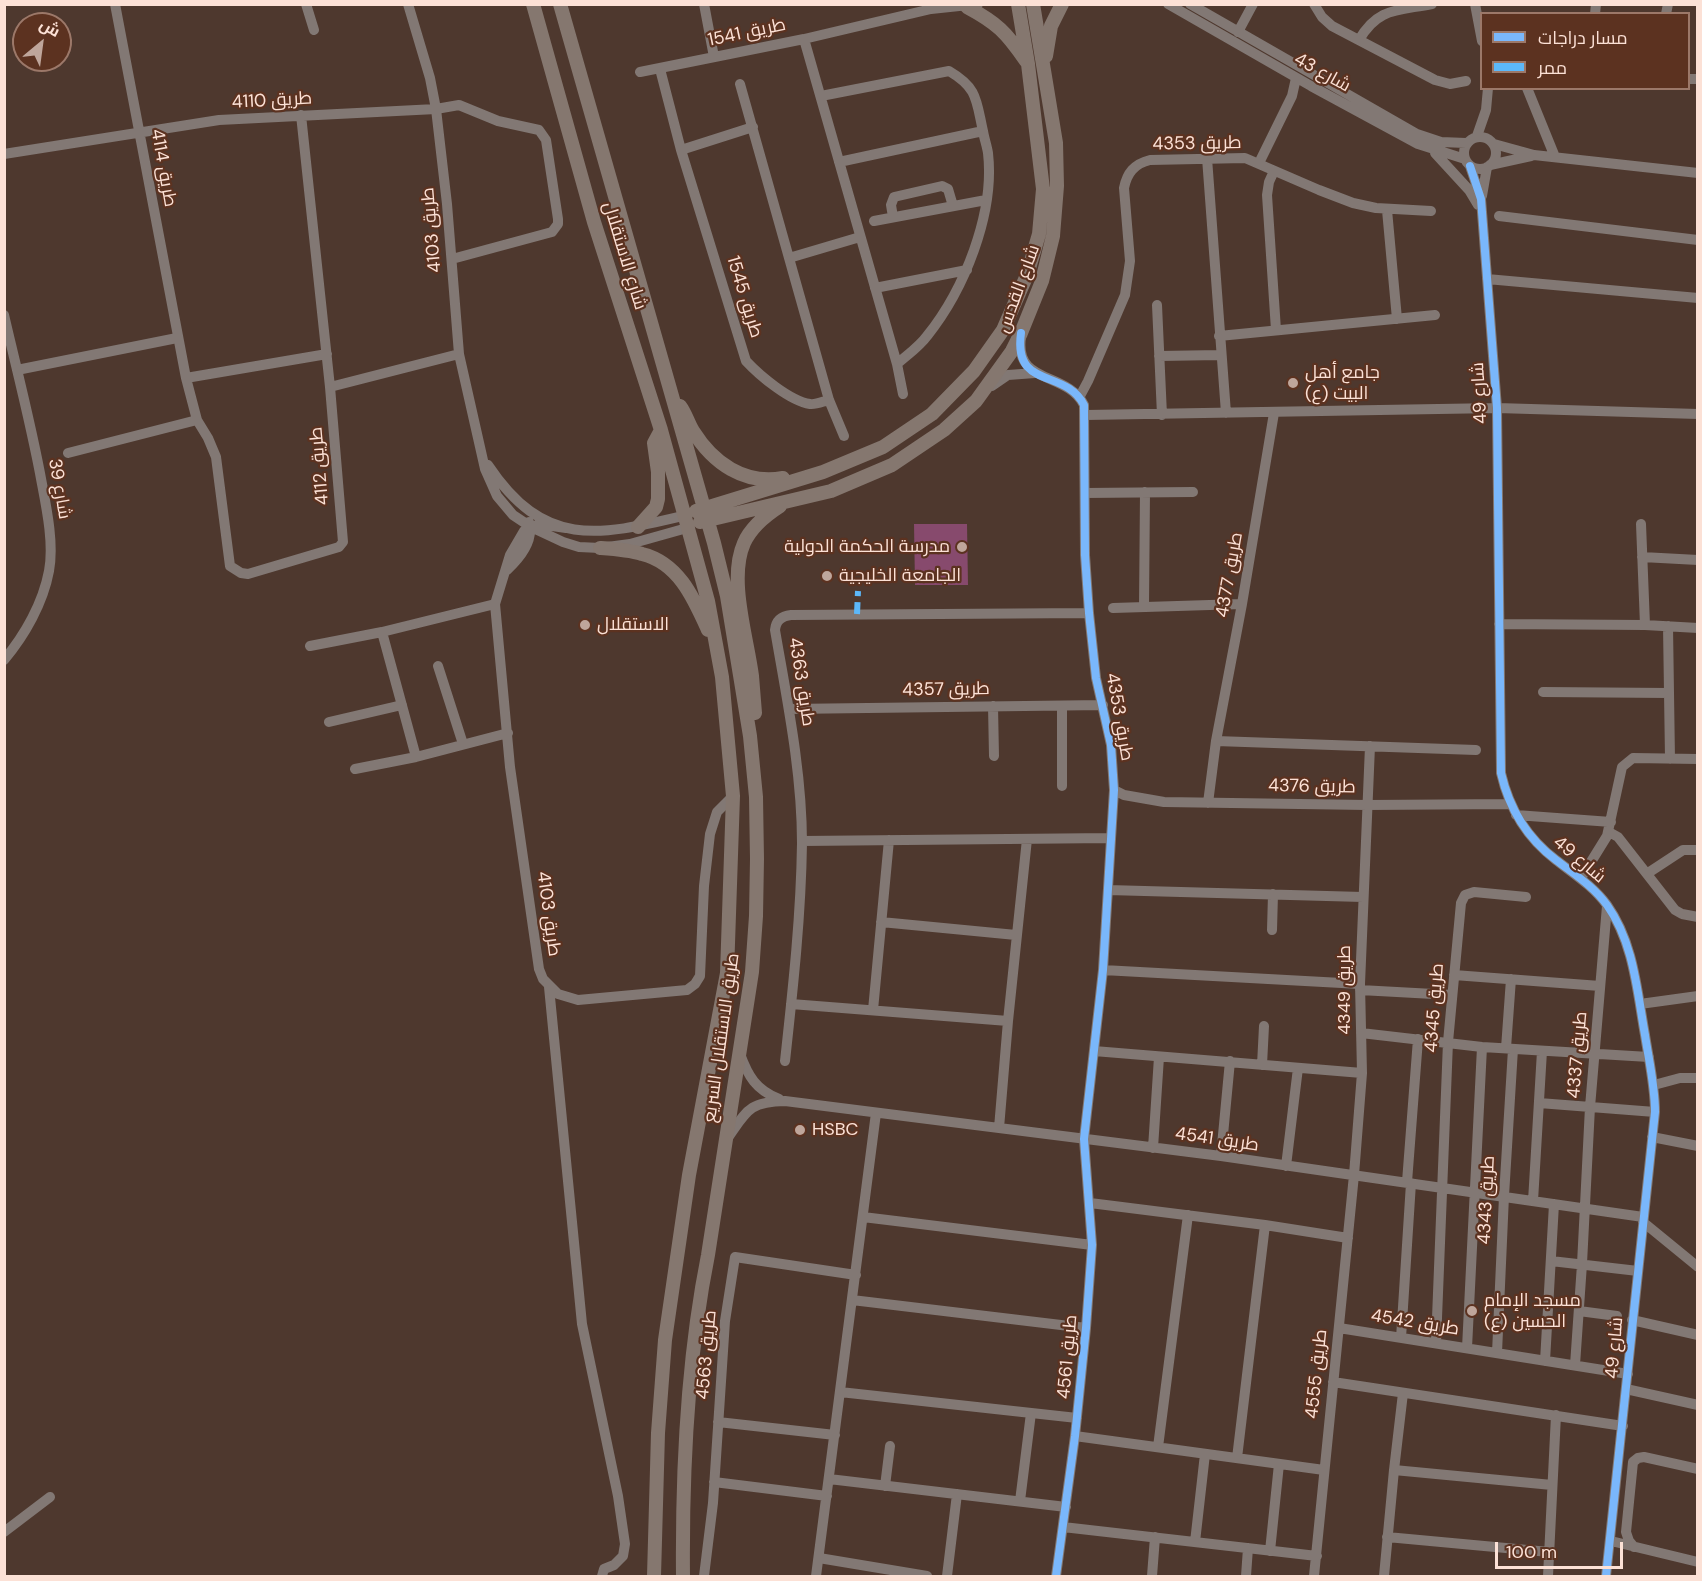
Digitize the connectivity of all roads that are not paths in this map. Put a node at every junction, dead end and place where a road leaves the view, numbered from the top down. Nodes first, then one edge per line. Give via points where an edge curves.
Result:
1 (115, 4) edge
2 (306, 4) edge
3 (408, 4) edge
4 (533, 4) edge
5 (560, 4) edge
6 (704, 4) edge
7 (1018, 4) edge
8 (1033, 4) edge
9 (1062, 4) edge
10 (1168, 4) edge
11 (1190, 4) edge
12 (1252, 4) edge
13 (1314, 4) edge
14 (1432, 4) edge
15 (1475, 4) edge
16 (972, 6) edge
17 (935, 7) edge
18 (314, 30) dead end
19 (1480, 30) edge
20 (1238, 32) junction
21 (804, 39) junction
22 (1359, 40) junction
23 (714, 57) junction
24 (1028, 64) junction
25 (660, 69) junction
26 (1044, 70) junction
27 (640, 72) dead end
28 (1296, 78) junction
29 (1466, 81) dead end
30 (740, 84) dead end
31 (1488, 90) edge
32 (1528, 90) edge
33 (821, 96) junction
34 (436, 110) junction
35 (1486, 110) junction
36 (301, 115) junction
37 (753, 127) junction
38 (983, 131) junction
39 (140, 133) junction
40 (1477, 136) junction
41 (1466, 143) junction
42 (1493, 143) junction
43 (1430, 149) junction
44 (681, 150) junction
45 (4, 154) edge
46 (1534, 155) junction
47 (1555, 157) junction
48 (1207, 158) junction
49 (839, 162) junction
50 (1259, 163) junction
51 (1468, 163) junction
52 (1489, 166) junction
53 (1274, 171) junction
54 (1698, 173) edge
55 (1481, 199) junction
56 (986, 200) junction
57 (953, 206) junction
58 (1387, 210) junction
59 (1431, 211) dead end
60 (1482, 212) junction
61 (1499, 216) dead end
62 (893, 217) junction
63 (874, 221) dead end
64 (860, 237) junction
65 (1698, 240) edge
66 (789, 258) junction
67 (452, 259) junction
68 (967, 270) junction
69 (1487, 279) junction
70 (875, 288) junction
71 (1698, 298) edge
72 (1158, 305) dead end
73 (4, 315) edge
74 (1435, 315) dead end
75 (1397, 319) junction
76 (1276, 330) junction
77 (1021, 333) junction
78 (1219, 336) junction
79 (177, 338) junction
80 (327, 354) junction
81 (459, 354) junction
82 (1159, 356) junction
83 (1220, 356) junction
84 (897, 364) junction
85 (17, 370) junction
86 (1035, 373) junction
87 (186, 378) junction
88 (330, 387) junction
89 (903, 394) dead end
90 (671, 395) junction
91 (1080, 396) junction
92 (829, 400) junction
93 (976, 401) junction
94 (1497, 408) junction
95 (1226, 413) junction
96 (1274, 413) junction
97 (1698, 414) edge
98 (1086, 415) junction
99 (1162, 415) junction
100 (197, 420) junction
101 (661, 430) junction
102 (844, 436) dead end
103 (68, 453) dead end
104 (481, 454) junction
105 (823, 472) junction
106 (1145, 492) junction
107 (1193, 492) dead end
108 (1084, 493) junction
109 (789, 501) junction
110 (525, 508) junction
111 (705, 514) junction
112 (685, 522) junction
113 (1641, 524) dead end
114 (531, 527) junction
115 (638, 527) junction
116 (566, 528) junction
117 (600, 548) junction
118 (1642, 557) junction
119 (1698, 560) edge
120 (495, 604) junction
121 (1242, 604) junction
122 (1144, 607) junction
123 (1113, 608) dead end
124 (1089, 613) junction
125 (1499, 624) junction
126 (1645, 625) junction
127 (1668, 626) junction
128 (1698, 628) edge
129 (382, 632) junction
130 (310, 646) dead end
131 (718, 648) junction
132 (4, 660) edge
133 (438, 666) dead end
134 (1543, 692) dead end
135 (1669, 693) junction
136 (402, 705) junction
137 (1103, 705) junction
138 (993, 706) junction
139 (1062, 706) junction
140 (789, 709) junction
141 (329, 722) dead end
142 (508, 733) junction
143 (750, 736) junction
144 (1216, 741) junction
145 (463, 744) junction
146 (1370, 746) junction
147 (1476, 750) dead end
148 (994, 756) dead end
149 (416, 757) junction
150 (1670, 759) junction
151 (1698, 759) edge
152 (355, 769) dead end
153 (1062, 786) dead end
154 (1114, 790) junction
155 (733, 796) junction
156 (1208, 803) junction
157 (1511, 804) junction
158 (1367, 805) junction
159 (1516, 815) junction
160 (1610, 827) junction
161 (1111, 837) junction
162 (1027, 839) junction
163 (889, 840) junction
164 (802, 841) junction
165 (1698, 850) edge
166 (1648, 873) junction
167 (1581, 879) junction
168 (1108, 890) junction
169 (1273, 894) junction
170 (1363, 897) junction
171 (1526, 897) dead end
172 (1607, 906) junction
173 (1698, 917) edge
174 (881, 922) junction
175 (1272, 930) dead end
176 (1016, 935) junction
177 (1103, 970) junction
178 (1454, 975) junction
179 (1512, 979) junction
180 (1600, 986) junction
181 (549, 987) junction
182 (1360, 987) junction
183 (1452, 995) junction
184 (1698, 996) edge
185 (791, 1004) junction
186 (1640, 1005) junction
187 (873, 1010) junction
188 (1008, 1021) junction
189 (1264, 1026) dead end
190 (1361, 1033) junction
191 (1418, 1039) junction
192 (1448, 1042) junction
193 (1482, 1047) junction
194 (1510, 1049) junction
195 (1094, 1051) junction
196 (1542, 1051) junction
197 (739, 1053) junction
198 (1594, 1055) junction
199 (1159, 1057) junction
200 (1648, 1057) junction
201 (786, 1060) dead end
202 (1230, 1061) junction
203 (1262, 1065) junction
204 (1298, 1068) junction
205 (1362, 1073) junction
206 (1698, 1078) edge
207 (1654, 1084) junction
208 (785, 1101) junction
209 (1539, 1104) junction
210 (1590, 1107) junction
211 (1654, 1112) junction
212 (876, 1113) junction
213 (999, 1128) junction
214 (1652, 1137) junction
215 (1084, 1139) junction
216 (725, 1142) junction
217 (1698, 1146) edge
218 (1153, 1148) junction
219 (1221, 1156) junction
220 (1286, 1166) junction
221 (1354, 1175) junction
222 (1409, 1183) junction
223 (1444, 1188) junction
224 (1476, 1192) junction
225 (1503, 1196) junction
226 (1533, 1201) junction
227 (1090, 1203) junction
228 (1554, 1204) junction
229 (1584, 1208) junction
230 (1188, 1215) junction
231 (863, 1217) junction
232 (1643, 1220) junction
233 (1265, 1225) junction
234 (1348, 1238) junction
235 (1092, 1245) junction
236 (1551, 1262) junction
237 (1582, 1264) junction
238 (1698, 1267) edge
239 (1638, 1271) junction
240 (855, 1275) junction
241 (852, 1300) junction
242 (1579, 1311) junction
243 (1617, 1316) dead end
244 (1632, 1320) junction
245 (1086, 1328) junction
246 (1339, 1328) junction
247 (1698, 1335) edge
248 (1401, 1338) junction
249 (1436, 1343) junction
250 (1467, 1348) junction
251 (1497, 1353) junction
252 (1545, 1360) junction
253 (1575, 1365) junction
254 (1628, 1374) junction
255 (1333, 1382) junction
256 (1626, 1389) junction
257 (840, 1392) junction
258 (1403, 1393) junction
259 (1698, 1406) edge
260 (1031, 1413) junction
261 (1556, 1415) junction
262 (1077, 1418) junction
263 (718, 1422) junction
264 (1623, 1426) junction
265 (835, 1435) junction
266 (1075, 1436) junction
267 (890, 1446) dead end
268 (1158, 1447) junction
269 (1205, 1454) junction
270 (1236, 1458) junction
271 (1280, 1464) junction
272 (1698, 1469) edge
273 (1324, 1470) junction
274 (1394, 1470) junction
275 (829, 1479) junction
276 (714, 1482) junction
277 (1552, 1485) junction
278 (885, 1486) junction
279 (957, 1494) junction
280 (827, 1496) junction
281 (50, 1497) dead end
282 (1020, 1502) junction
283 (1066, 1507) junction
284 (1064, 1527) junction
285 (4, 1532) edge
286 (1155, 1537) junction
287 (1387, 1537) junction
288 (1611, 1541) junction
289 (1195, 1542) junction
290 (1634, 1547) junction
291 (1248, 1548) junction
292 (1270, 1551) junction
293 (1549, 1552) junction
294 (1317, 1556) junction
295 (819, 1558) junction
296 (1698, 1562) edge
297 (602, 1576) edge
298 (654, 1576) edge
299 (683, 1576) edge
300 (704, 1576) edge
301 (816, 1576) edge
302 (927, 1576) edge
303 (948, 1576) edge
304 (1056, 1576) edge
305 (1152, 1576) edge
306 (1246, 1576) edge
307 (1314, 1576) edge
308 (1384, 1576) edge
309 (1548, 1576) edge
310 (1606, 1576) edge

1 - 39 street, طريق 4114
2 - 18 street
3 - 34 street, طريق 4103
4 - 101 main road, شارع الاستقلال via 594,222
5 - 90 main road, شارع الاستقلال
6 - 23 street
7 - 24 main road, شارع القدس
8 - 26 main road, شارع القدس
9 - 26 main road via 1051,26
10 - 28 street, شارع 43
11 - 20 street, شارع 43
12 - 20 street
13 - 22 street via 1326,22
14 - 22 street via 1382,15
15 - 19 street
16 - 17 street, طريق 1541
16 - 24 main road via 1007,34
17 - 21 street, طريق 1541
20 - 41 street, شارع 43 via 1417,134 1441,142
21 - 23 street, طريق 1541
21 - 33 street
22 - 29 street via 1440,82
23 - 25 street, طريق 1541
24 - 105 main road, شارع القدس via 1043,189 1039,234 1027,275 1003,330 974,370 932,414 883,447
25 - 27 street, طريق 1541
25 - 44 street, طريق 1545
26 - 77 main road, شارع القدس via 1056,143 1053,236 1042,281
28 - 43 street, شارع 43
28 - 50 street via 1289,102
30 - 37 street
31 - 35 street
32 - 47 street
33 - 38 street via 948,71 963,80 975,95
33 - 49 street
34 - 36 street, طريق 4110
34 - 67 street, طريق 4103
34 - 67 street, طريق 4110 via 459,105 498,121 539,130 546,140 558,219 552,232
35 - 40 street
35 - 42 street
36 - 39 street, طريق 4110 via 219,120
36 - 80 street, طريق 4112
37 - 44 street
37 - 66 street
38 - 49 street
38 - 56 street via 988,154
39 - 45 street, طريق 4110
39 - 79 street, طريق 4114
40 - 41 street
40 - 42 street
41 - 51 street via 1463,154
42 - 46 street
42 - 52 street via 1496,157
43 - 51 street, شارع 43
43 - 60 street via 1469,189
44 - 92 street, طريق 1545 via 746,361 784,393 811,404
46 - 47 street
46 - 52 street
47 - 54 street
48 - 50 street, طريق 4353 via 1238,157
48 - 78 street
48 - 91 street, طريق 4353 via 1143,162 1126,178 1130,261 1125,295
49 - 64 street
50 - 53 street, طريق 4353
51 - 52 street via 1478,169
51 - 55 street, شارع 49
52 - 55 street, شارع 49
53 - 58 street, طريق 4353 via 1342,199
53 - 76 street via 1267,195
55 - 60 street, شارع 49
56 - 57 street
56 - 68 street
57 - 62 street
57 - 62 street via 950,191 942,186 894,197
58 - 59 street, طريق 4353
58 - 75 street
60 - 69 street, شارع 49
61 - 65 street
62 - 63 street
64 - 66 street
64 - 70 street
66 - 92 street
67 - 81 street, طريق 4103
68 - 70 street
68 - 84 street via 926,338
69 - 71 street
69 - 94 street, شارع 49
70 - 84 street
72 - 82 street
73 - 85 street, شارع 39
74 - 75 street
75 - 76 street
76 - 78 street
77 - 86 street via 1021,356
77 - 93 main road, شارع القدس
78 - 83 street
79 - 85 street
79 - 87 street, طريق 4114
80 - 87 street
80 - 88 street, طريق 4112
81 - 88 street
81 - 104 street, طريق 4103
82 - 83 street
82 - 99 street
83 - 95 street
84 - 89 street
85 - 132 street, شارع 39 via 49,522 49,570 19,642
86 - 91 street
86 - 93 street via 1001,378
87 - 100 street, طريق 4114
88 - 100 street, طريق 4112 via 342,543 248,574 230,566 217,464
90 - 105 main road via 704,446 739,474 760,480
90 - 111 main road, شارع الاستقلال
91 - 98 street, طريق 4353
92 - 102 street
93 - 109 main road, شارع القدس via 944,430 892,465 831,490
94 - 96 street
94 - 97 street
94 - 125 street, شارع 49
95 - 96 street
95 - 99 street
96 - 121 street, طريق 4377
98 - 99 street
98 - 108 street, طريق 4353
100 - 103 street
101 - 112 main road, شارع الاستقلال
101 - 115 main road via 654,443 658,500
104 - 110 street, طريق 4103
104 - 114 street, طريق 4103 via 497,496 513,515
105 - 111 main road, شارع القدس
106 - 107 street
106 - 108 street
106 - 122 street
108 - 124 street, طريق 4353
109 - 111 main road, شارع القدس
109 - 143 main road via 762,518 744,543 739,564 755,715
110 - 114 street, طريق 4103
110 - 116 street, طريق 4103
111 - 112 main road, شارع القدس
111 - 143 main road, طريق الاستقلال السريع via 726,596
112 - 115 street, طريق 4103
112 - 117 street, طريق 4103 via 630,544
112 - 131 main road, طريق الاستقلال السريع
113 - 118 street
114 - 116 street
114 - 117 street, طريق 4103 via 579,547
114 - 120 street, طريق 4103 via 531,535 517,561 507,570
115 - 116 street, طريق 4103 via 601,532
117 - 131 main road via 643,554 675,573 689,591
118 - 119 street
118 - 126 street
120 - 129 street
120 - 142 street, طريق 4103
121 - 122 street
121 - 144 street, طريق 4377
122 - 123 street
124 - 137 street, طريق 4353
124 - 140 street, طريق 4363 via 786,616 777,622 776,630
125 - 126 street
125 - 157 street, شارع 49 via 1500,762
126 - 127 street
127 - 128 street
127 - 135 street
129 - 130 street
129 - 136 street
131 - 155 main road, طريق الاستقلال السريع
133 - 145 street
134 - 135 street
135 - 150 street
136 - 141 street
136 - 149 street
137 - 139 street, طريق 4357
137 - 154 street, طريق 4353
138 - 139 street, طريق 4357
138 - 140 street, طريق 4357
138 - 148 street
139 - 153 street
140 - 164 street, طريق 4363
142 - 145 street
142 - 181 street, طريق 4103 via 539,969
143 - 197 main road, طريق الاستقلال السريع via 756,796 756,916
144 - 146 street
144 - 156 street, طريق 4377
145 - 149 street
146 - 147 street
146 - 158 street, طريق 4349
149 - 152 street
150 - 151 street
150 - 160 street via 1633,758 1622,767
154 - 156 street, طريق 4376 via 1164,802
154 - 161 street, طريق 4353
155 - 181 street via 717,812 710,834 700,976 695,984 687,990 578,1000
155 - 298 main road, طريق الاستقلال السريع via 727,974 689,1175 665,1340
156 - 158 street, طريق 4376
157 - 158 street, طريق 4376
157 - 159 street, شارع 49
158 - 170 street, طريق 4349
159 - 160 street
159 - 167 street, شارع 49 via 1538,845
160 - 166 street
160 - 167 street
161 - 162 street
161 - 168 street, طريق 4353
162 - 163 street
162 - 176 street
163 - 164 street
163 - 174 street
164 - 185 street, طريق 4363
165 - 166 street via 1683,850
166 - 173 street via 1675,910
167 - 172 street, شارع 49
168 - 169 street
168 - 177 street, طريق 4353
169 - 170 street
169 - 175 street
170 - 182 street, طريق 4349
171 - 178 street, طريق 4345 via 1474,892 1465,895
172 - 180 street, طريق 4337
172 - 186 street, شارع 49 via 1624,934
174 - 176 street
174 - 187 street
176 - 188 street
177 - 182 street
177 - 195 street, طريق 4353
178 - 179 street
178 - 183 street, طريق 4345
179 - 180 street
179 - 194 street, طريق 4343
180 - 198 street, طريق 4337
181 - 297 street, طريق 4103 via 582,1324 625,1544 623,1556 604,1569
182 - 183 street
182 - 190 street, طريق 4349
183 - 192 street, طريق 4345
184 - 186 street
185 - 187 street
185 - 201 street, طريق 4363
186 - 200 street, شارع 49
187 - 188 street
188 - 213 street
189 - 203 street
190 - 191 street
190 - 205 street, طريق 4349
191 - 192 street
191 - 222 street
192 - 193 street
192 - 223 street, طريق 4345
193 - 194 street
193 - 224 street, طريق 4343
194 - 196 street
194 - 225 street, طريق 4343
195 - 199 street
195 - 215 street, طريق 4353
196 - 198 street
196 - 209 street
197 - 208 street via 757,1087
197 - 216 main road, طريق الاستقلال السريع
198 - 200 street
198 - 210 street, طريق 4337
199 - 202 street
199 - 218 street
200 - 207 street, شارع 49
202 - 203 street
202 - 219 street
203 - 204 street
204 - 205 street
204 - 220 street
205 - 221 street, طريق 4349
206 - 207 street
207 - 211 street, شارع 49
208 - 212 street, طريق 4541
208 - 216 street via 758,1104 745,1114
209 - 210 street
209 - 226 street
210 - 211 street
210 - 229 street, طريق 4337
211 - 214 street, شارع 49
212 - 213 street, طريق 4541
212 - 231 street
213 - 215 street, طريق 4541
214 - 217 street
214 - 232 street, شارع 49
215 - 218 street, طريق 4541
215 - 227 street, طريق 4561
216 - 299 main road, طريق الاستقلال السريع via 699,1300 686,1436
218 - 219 street, طريق 4541
219 - 220 street, طريق 4541
220 - 221 street, طريق 4541
221 - 222 street, طريق 4541
221 - 234 street, طريق 4555
222 - 223 street, طريق 4541
222 - 248 street
223 - 224 street, طريق 4541
223 - 249 street, طريق 4345
224 - 225 street, طريق 4541
224 - 250 street, طريق 4343
225 - 226 street, طريق 4541
225 - 251 street, طريق 4343
226 - 228 street, طريق 4541
227 - 230 street
227 - 235 street, طريق 4561
228 - 229 street, طريق 4541
228 - 236 street
229 - 232 street, طريق 4541
229 - 237 street, طريق 4337
230 - 233 street
230 - 268 street
231 - 235 street
231 - 240 street
232 - 238 street
232 - 239 street, شارع 49
233 - 234 street
233 - 270 street
234 - 246 street, طريق 4555
235 - 245 street, طريق 4561
236 - 237 street
236 - 252 street
237 - 239 street
237 - 242 street, طريق 4337
239 - 244 street, شارع 49
240 - 241 street
240 - 263 street, طريق 4563 via 735,1257 725,1321
241 - 245 street
241 - 257 street
242 - 243 street
242 - 253 street, طريق 4337
244 - 247 street
244 - 254 street, شارع 49
245 - 262 street, طريق 4561
246 - 248 street, طريق 4542
246 - 255 street, طريق 4555
248 - 249 street, طريق 4542
249 - 250 street, طريق 4542
250 - 251 street, طريق 4542
251 - 252 street, طريق 4542
252 - 253 street, طريق 4542
253 - 254 street, طريق 4542
254 - 256 street, شارع 49
255 - 258 street
255 - 273 street, طريق 4555
256 - 259 street
256 - 264 street, شارع 49
257 - 260 street
257 - 265 street
258 - 261 street
258 - 274 street
260 - 262 street
260 - 282 street
261 - 264 street
261 - 277 street
262 - 266 street, طريق 4561
263 - 265 street
263 - 276 street, طريق 4563
264 - 288 street, شارع 49
265 - 275 street
266 - 268 street
266 - 283 street, طريق 4561
267 - 278 street
268 - 269 street
269 - 270 street
269 - 289 street
270 - 271 street
271 - 273 street
271 - 292 street
272 - 290 street via 1644,1457 1633,1462 1626,1532
273 - 294 street, طريق 4555
274 - 277 street
274 - 287 street
275 - 278 street
275 - 280 street
276 - 280 street
276 - 300 street, طريق 4563
277 - 293 street
278 - 279 street
279 - 282 street
279 - 303 street
280 - 295 street
281 - 285 street
282 - 283 street
283 - 284 street, طريق 4561
284 - 286 street
284 - 304 street, طريق 4561
286 - 289 street
286 - 305 street
287 - 293 street
287 - 308 street
288 - 290 street
288 - 310 street, شارع 49
289 - 291 street
290 - 296 street
291 - 292 street
291 - 306 street
292 - 294 street
293 - 309 street
294 - 307 street, طريق 4555
295 - 301 street
295 - 302 street

